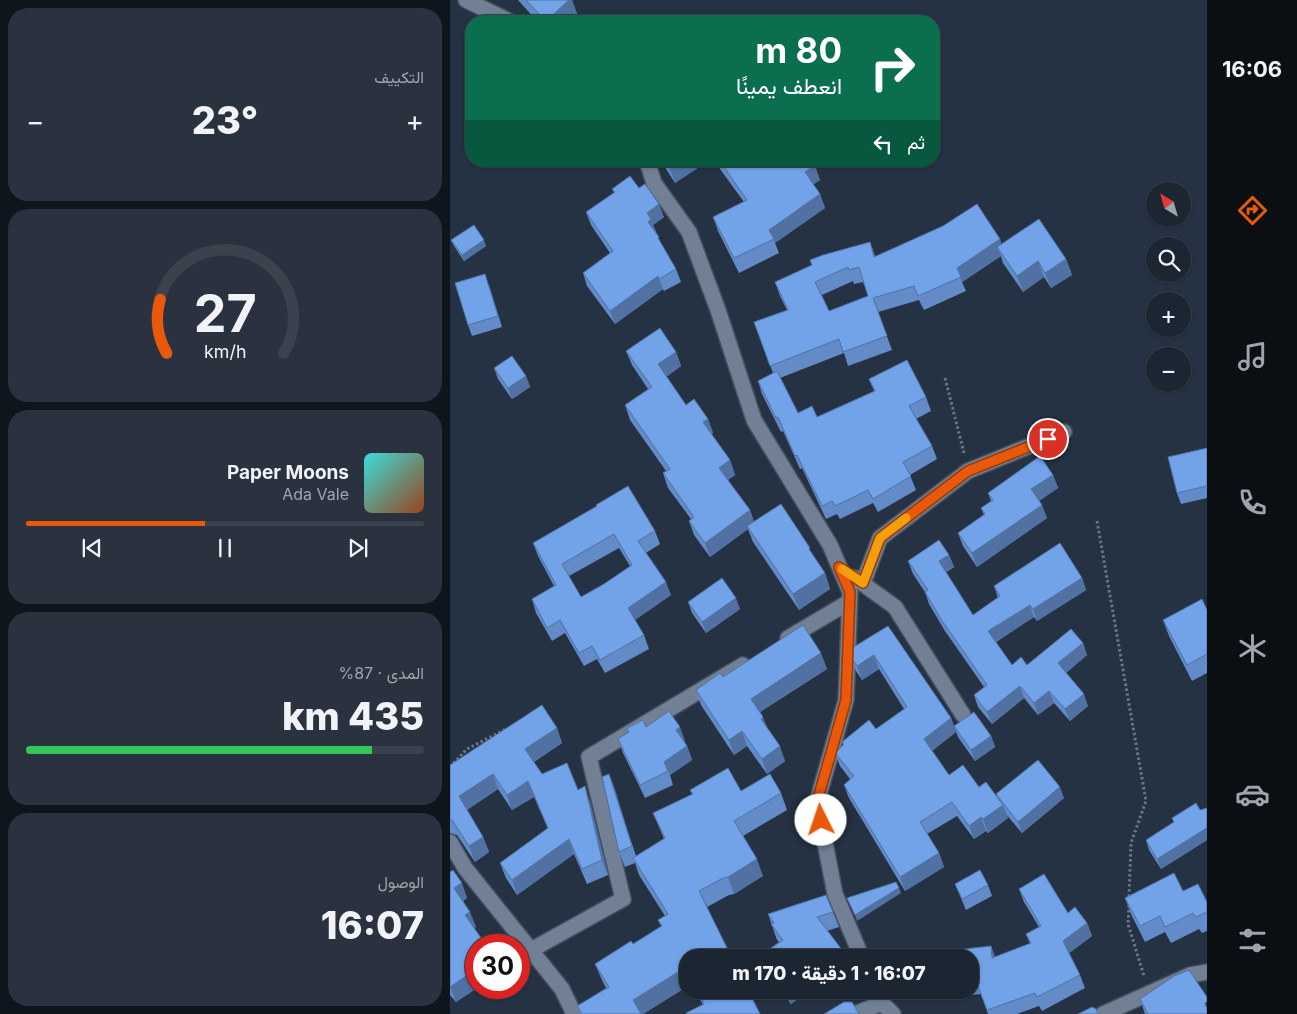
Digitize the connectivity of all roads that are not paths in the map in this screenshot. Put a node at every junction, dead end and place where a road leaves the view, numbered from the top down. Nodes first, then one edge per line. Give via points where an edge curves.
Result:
1 (466, 0) edge
2 (497, 15) edge
3 (649, 167) edge
4 (1064, 432) dead end
5 (839, 567) junction
6 (863, 583) junction
7 (849, 602) junction
8 (774, 647) edge
9 (757, 657) edge
10 (963, 715) dead end
11 (450, 842) edge
12 (466, 868) junction
13 (450, 880) edge
14 (858, 949) edge
15 (531, 950) junction
16 (1207, 972) edge
17 (875, 999) edge
18 (882, 999) edge
19 (574, 1014) edge
20 (855, 1014) edge
21 (894, 1014) edge
22 (1103, 1014) edge

1 - 2 street
3 - 5 street via 654,183 688,232 754,420 830,545
4 - 6 street via 968,471 880,538
5 - 6 street
5 - 7 street via 850,592
6 - 10 street via 895,608
7 - 8 street
7 - 14 street via 846,700 817,802 835,894
9 - 15 street via 589,758 623,899
11 - 12 street
12 - 13 street
12 - 15 street
15 - 19 street via 562,989
16 - 22 street via 1190,975
17 - 20 street
18 - 21 street

